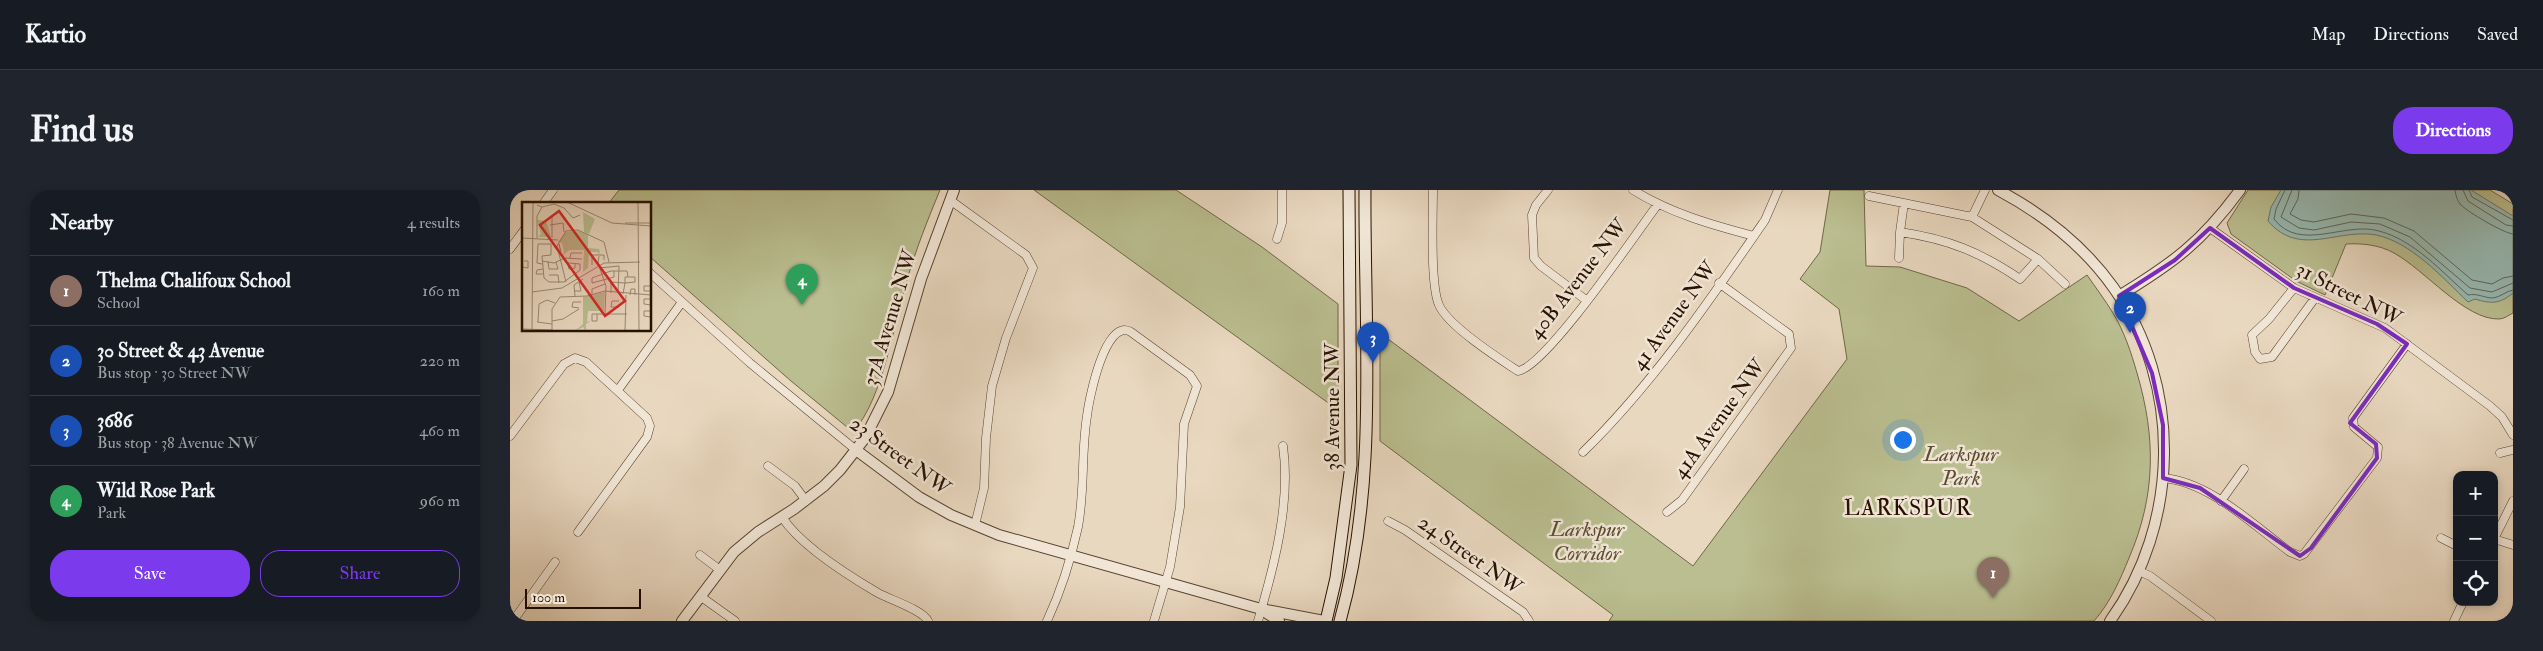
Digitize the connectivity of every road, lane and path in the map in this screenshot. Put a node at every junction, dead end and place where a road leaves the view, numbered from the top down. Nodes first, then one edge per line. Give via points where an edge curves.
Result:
1 (553, 190) edge
2 (1282, 190) edge
3 (1349, 190) edge
4 (1365, 190) edge
5 (1433, 190) edge
6 (1548, 190) edge
7 (1633, 190) edge
8 (1778, 190) edge
9 (1985, 190) edge
10 (1998, 190) edge
11 (2240, 190) edge
12 (952, 195) edge
13 (1869, 196) dead end
14 (544, 202) edge
15 (1904, 203) junction
16 (1658, 204) junction
17 (1972, 217) junction
18 (2210, 228) junction
19 (1900, 232) junction
20 (522, 233) edge
21 (1754, 236) junction
22 (1277, 239) dead end
23 (510, 248) edge
24 (1899, 258) dead end
25 (2038, 259) junction
26 (651, 274) edge
27 (1719, 283) junction
28 (2065, 284) dead end
29 (2294, 288) junction
30 (2119, 296) junction
31 (2315, 298) junction
32 (1586, 300) junction
33 (682, 302) junction
34 (2407, 344) junction
35 (618, 390) junction
36 (2513, 435) edge
37 (510, 436) edge
38 (1283, 446) dead end
39 (856, 450) junction
40 (2513, 450) edge
41 (1582, 452) dead end
42 (2500, 454) dead end
43 (768, 466) dead end
44 (2244, 468) dead end
45 (2164, 478) junction
46 (806, 501) junction
47 (2221, 501) junction
48 (2513, 501) edge
49 (1667, 512) dead end
50 (782, 517) junction
51 (1388, 521) dead end
52 (975, 525) junction
53 (2498, 531) edge
54 (578, 532) dead end
55 (2441, 538) dead end
56 (2498, 540) edge
57 (2453, 544) edge
58 (2513, 545) edge
59 (700, 555) dead end
60 (1071, 556) junction
61 (555, 562) dead end
62 (720, 570) junction
63 (2139, 572) junction
64 (1166, 583) junction
65 (700, 596) junction
66 (2461, 606) edge
67 (1261, 609) junction
68 (513, 621) edge
69 (682, 621) edge
70 (735, 621) edge
71 (928, 621) edge
72 (1048, 621) edge
73 (1154, 621) edge
74 (1258, 621) edge
75 (1279, 621) edge
76 (1325, 621) edge
77 (1340, 621) edge
78 (1529, 621) edge
79 (2110, 621) edge
80 (2211, 621) edge
81 (2454, 621) edge

1 - 14 street
2 - 22 street via 1282,223
3 - 76 main road, 38 Avenue NW via 1351,465 1336,578
4 - 77 main road, 38 Avenue NW via 1365,442 1360,514
5 - 32 street, 40B Avenue NW via 1435,287 1439,305 1457,327 1514,368 1521,370 1549,348
6 - 32 street via 1533,210 1532,247 1536,262
7 - 16 street
8 - 21 street, 41 Avenue NW via 1770,212
9 - 17 street
10 - 30 street via 2028,206 2067,237
11 - 18 street
12 - 39 street, 37A Avenue NW via 921,279 888,392 874,424
12 - 52 street via 1026,255 1032,268 992,386 984,488
13 - 15 street
15 - 17 street
15 - 19 street
16 - 21 street
16 - 32 street, 40B Avenue NW
17 - 25 street
18 - 29 street, 31 Street NW
18 - 30 street via 2176,260
19 - 24 street
19 - 25 street via 1921,235 1975,252 2020,279
20 - 23 street
21 - 27 street, 41 Avenue NW
25 - 28 street
26 - 33 street, 23 Street NW
27 - 41 street, 41 Avenue NW via 1640,393
27 - 49 street, 41A Avenue NW via 1786,332 1791,341 1788,354 1749,408 1682,500
29 - 31 street, 31 Street NW
29 - 31 street via 2252,335 2255,352 2260,359 2272,357
30 - 45 street via 2148,359 2159,398
31 - 34 street, 31 Street NW via 2377,324
33 - 35 street
33 - 39 street, 23 Street NW
34 - 36 street, 31 Street NW via 2490,406 2502,417
34 - 47 street via 2353,418 2354,427 2378,447 2377,458 2311,548 2300,556 2290,552
35 - 37 street via 586,362 575,358 564,364
35 - 54 street via 644,415 650,426 648,437
38 - 67 street via 1286,464 1280,519
39 - 46 street, 37A Avenue NW via 840,470
39 - 52 street, 23 Street NW via 919,497
40 - 42 street
43 - 46 street via 795,486
44 - 47 street
45 - 47 street via 2192,484
45 - 63 street via 2155,528
46 - 50 street, 37A Avenue NW
48 - 53 street
50 - 62 street, 37A Avenue NW via 750,538
50 - 71 street via 797,536 854,577 923,615
51 - 78 street, 24 Street NW via 1522,612
52 - 60 street, 23 Street NW
55 - 57 street
56 - 58 street
59 - 62 street
60 - 64 street, 23 Street NW
60 - 64 street via 1081,506 1085,425 1093,386 1111,339 1118,331 1126,329 1190,375 1197,386 1184,424 1180,507
60 - 72 street
61 - 68 street
62 - 65 street, 37A Avenue NW
63 - 79 street
63 - 80 street via 2150,576
64 - 67 street, 23 Street NW
64 - 73 street
65 - 69 street, 37A Avenue NW
65 - 70 street
66 - 81 street
67 - 74 street
67 - 75 street, 23 Street NW
67 - 76 street, 23 Street NW

